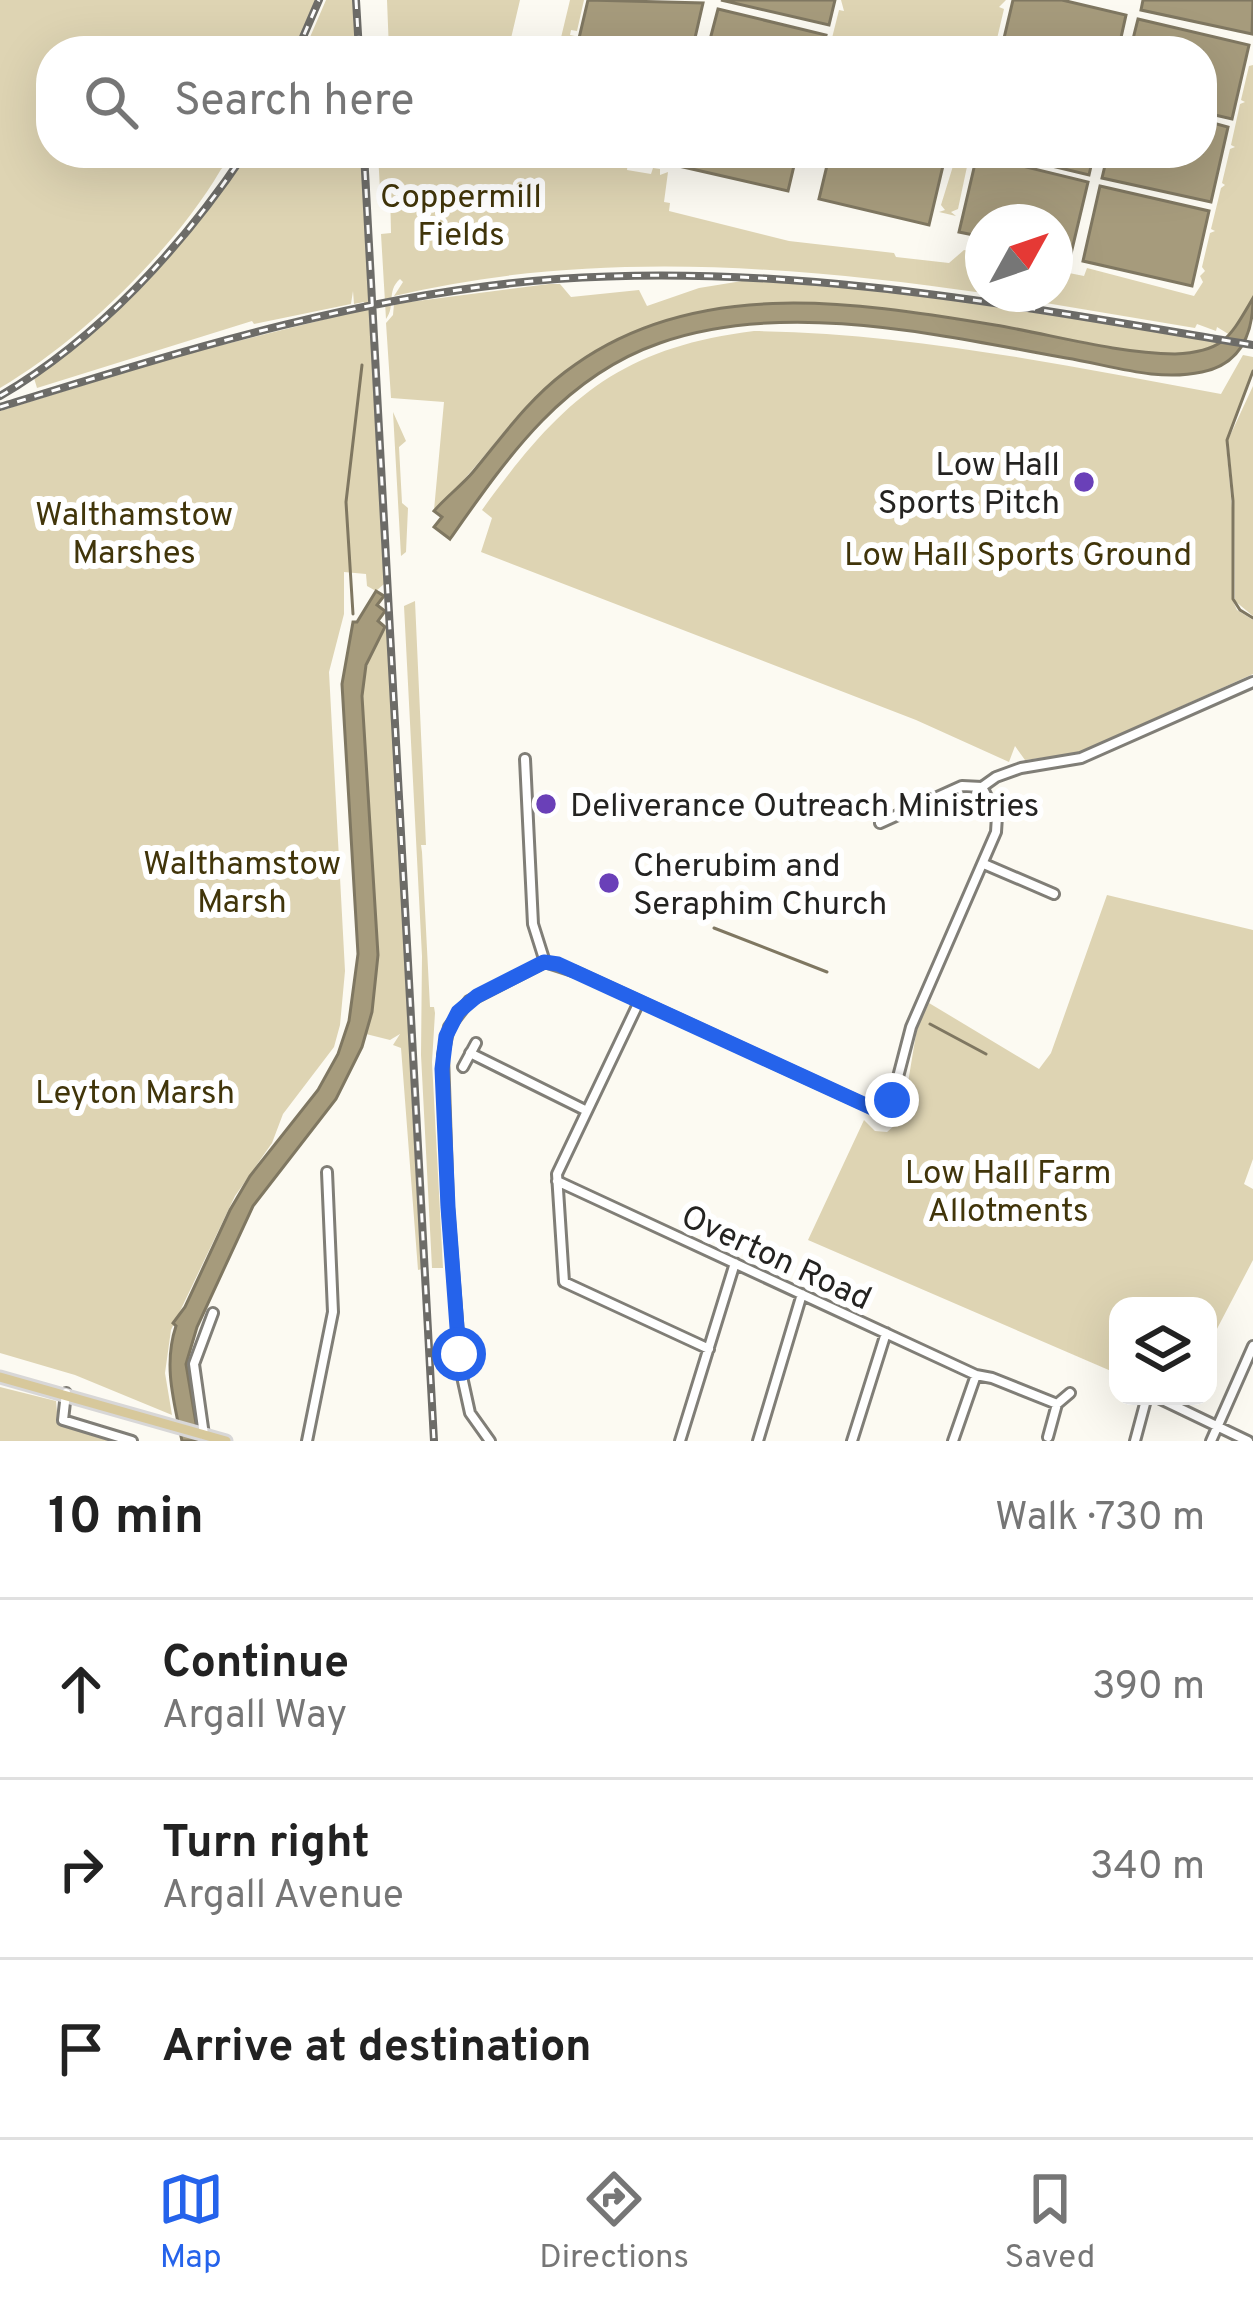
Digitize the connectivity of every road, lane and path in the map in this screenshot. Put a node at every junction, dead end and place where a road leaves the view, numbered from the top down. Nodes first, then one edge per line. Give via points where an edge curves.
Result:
1 (1253, 682) edge
2 (525, 759) dead end
3 (982, 787) junction
4 (880, 824) dead end
5 (983, 864) junction
6 (1054, 894) dead end
7 (544, 962) junction
8 (639, 1002) junction
9 (476, 1042) dead end
10 (470, 1053) junction
11 (463, 1067) dead end
12 (587, 1111) junction
13 (327, 1172) dead end
14 (557, 1181) junction
15 (735, 1263) junction
16 (802, 1294) junction
17 (213, 1313) dead end
18 (886, 1333) junction
19 (1253, 1346) edge
20 (709, 1349) junction
21 (976, 1375) junction
22 (0, 1377) edge
23 (66, 1393) junction
24 (1070, 1394) dead end
25 (1057, 1404) junction
26 (1216, 1424) junction
27 (202, 1434) junction
28 (1048, 1437) dead end
29 (132, 1441) edge
30 (226, 1441) edge
31 (307, 1441) edge
32 (490, 1441) edge
33 (680, 1441) edge
34 (758, 1441) edge
35 (852, 1441) edge
36 (953, 1441) edge
37 (1135, 1441) edge
38 (1211, 1441) edge
39 (1247, 1441) edge

1 - 3 street via 1094,753 1012,770
2 - 7 street via 533,924
3 - 4 street via 962,786
3 - 5 street via 998,821
5 - 6 street
5 - 8 street via 911,1027 883,1113
7 - 8 street
7 - 32 street via 470,1001 448,1028 442,1069 464,1392
8 - 12 street
9 - 10 street
10 - 11 street
10 - 12 street
12 - 14 street
13 - 31 street via 333,1312
14 - 15 street, Overton Road
14 - 20 street via 564,1282
15 - 16 street, Overton Road
15 - 20 street
16 - 18 street, Overton Road
16 - 34 street
17 - 27 street via 194,1364
18 - 21 street, Overton Road
18 - 35 street
19 - 26 street
20 - 33 street
21 - 25 street, Overton Road
21 - 36 street
22 - 23 main road
23 - 27 main road
23 - 29 street via 63,1420
24 - 25 street
25 - 28 street
26 - 37 street via 1154,1396
26 - 38 street
26 - 39 street
27 - 30 main road

